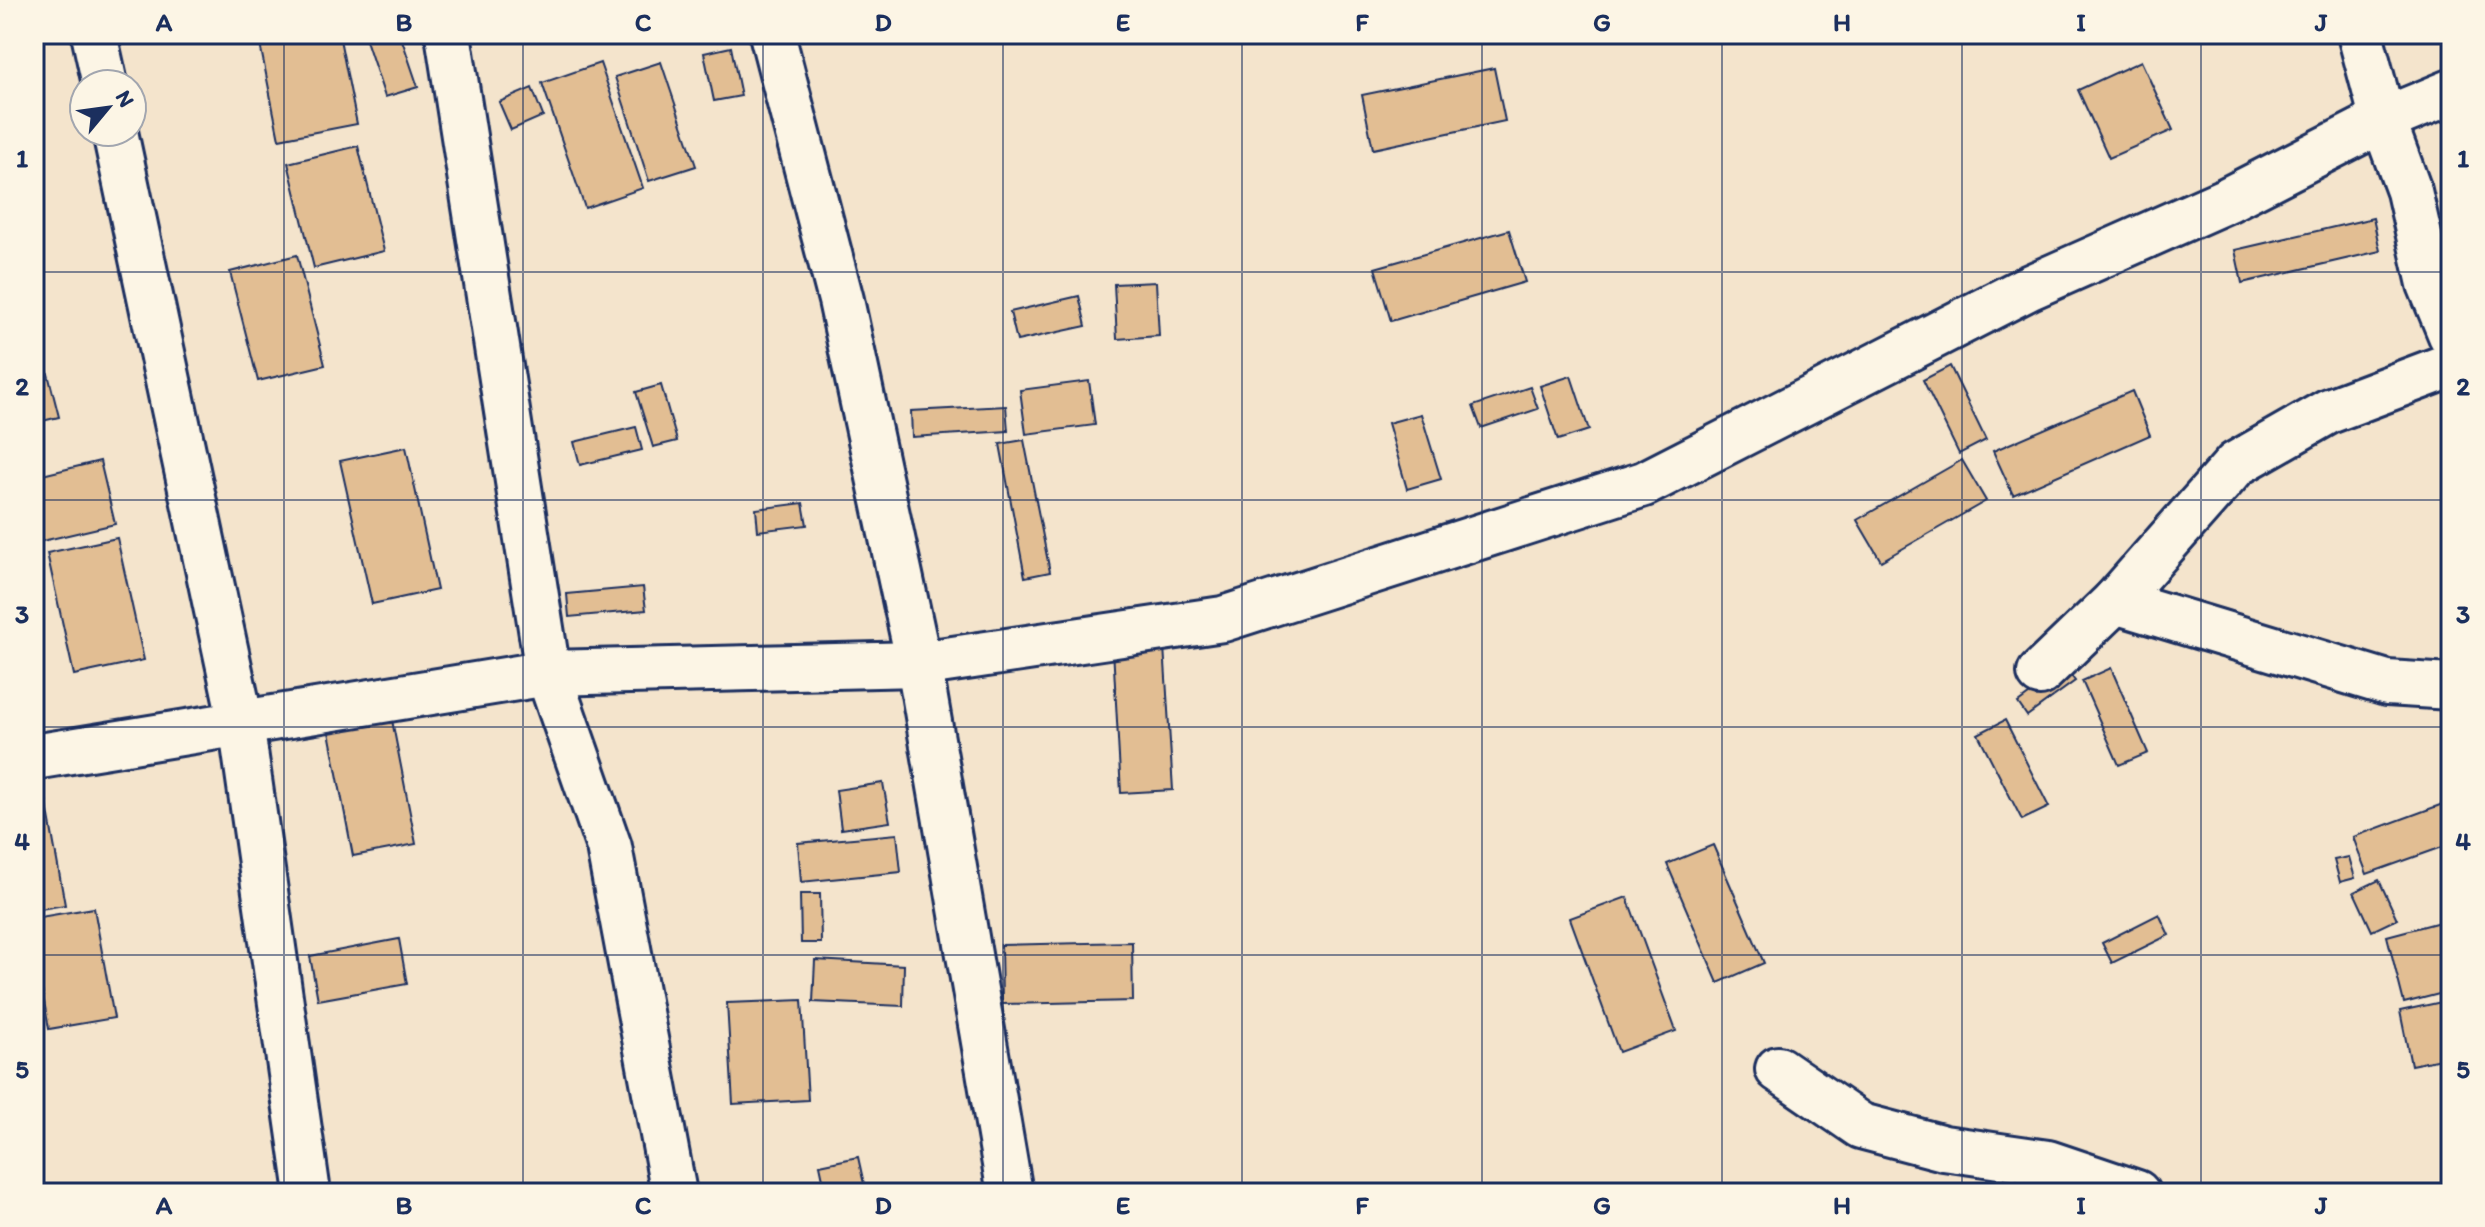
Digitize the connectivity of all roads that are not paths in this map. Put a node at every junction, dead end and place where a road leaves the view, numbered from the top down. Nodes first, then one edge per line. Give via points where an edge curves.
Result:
1 (94, 34) edge
2 (448, 34) edge
3 (772, 34) edge
4 (2360, 34) edge
5 (101, 68) edge
6 (2451, 92) edge
7 (2383, 120) junction
8 (118, 148) edge
9 (2451, 335) edge
10 (2451, 365) edge
11 (2115, 601) junction
12 (919, 664) junction
13 (548, 673) junction
14 (2040, 673) dead end
15 (2451, 687) edge
16 (241, 723) junction
17 (34, 757) edge
18 (1778, 1069) dead end
19 (308, 1193) edge
20 (674, 1193) edge
21 (1010, 1193) edge
22 (2137, 1193) edge

1 - 5 street
2 - 13 street
3 - 12 street via 841,300
4 - 7 street
6 - 7 street
7 - 9 street via 2409,191 2430,284
7 - 12 street via 2227,200 2028,288 1644,484 1223,619
8 - 16 street
10 - 11 street via 2329,411 2236,464
11 - 14 street
11 - 15 street via 2387,683
12 - 13 street
12 - 21 street
13 - 16 street
13 - 20 street via 609,847
16 - 17 street
16 - 19 street
18 - 22 street via 1861,1126 1944,1148 2048,1163

